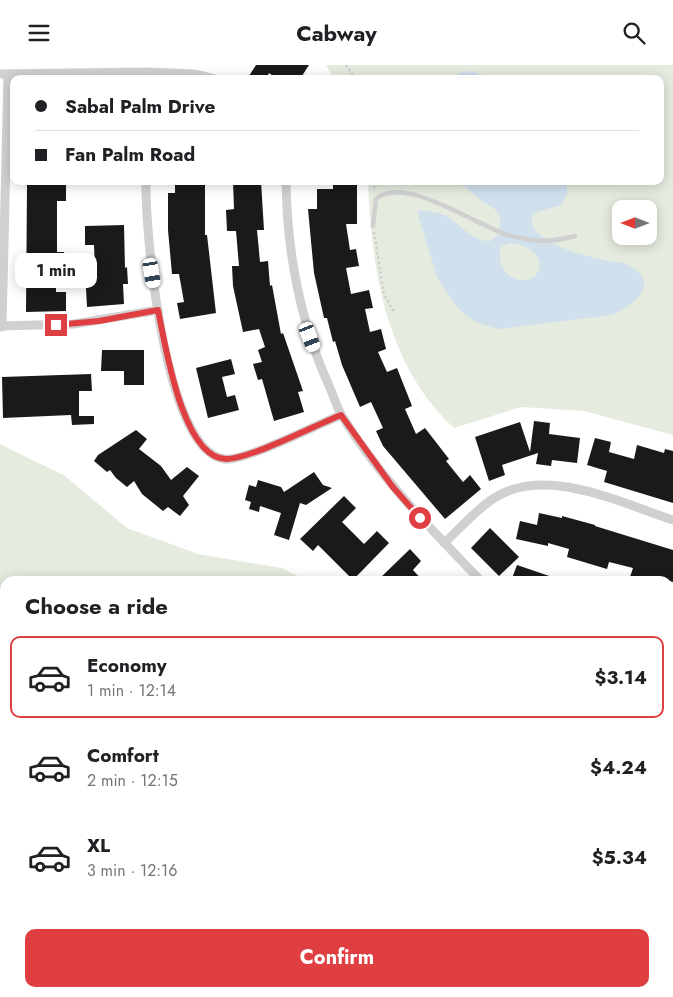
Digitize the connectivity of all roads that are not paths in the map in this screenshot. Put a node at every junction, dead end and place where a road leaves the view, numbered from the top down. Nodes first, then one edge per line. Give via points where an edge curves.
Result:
1 (4, 74) edge
2 (148, 75) edge
3 (198, 75) edge
4 (146, 185) edge
5 (286, 185) edge
6 (373, 226) road end
7 (575, 236) dead end
8 (158, 310) junction
9 (1, 327) edge
10 (341, 415) junction
11 (673, 520) edge
12 (444, 543) junction
13 (476, 576) edge

1 - 2 street
1 - 9 street
2 - 3 street
4 - 8 street via 148,235
5 - 10 street via 289,239 299,301
6 - 7 lane via 376,199 389,193 418,195 521,239 556,242
8 - 9 street via 74,324
8 - 10 street via 176,393 190,429 211,453 225,459 245,455
10 - 12 street via 392,486
11 - 12 street via 572,488 539,484 516,487 496,497
12 - 13 street

